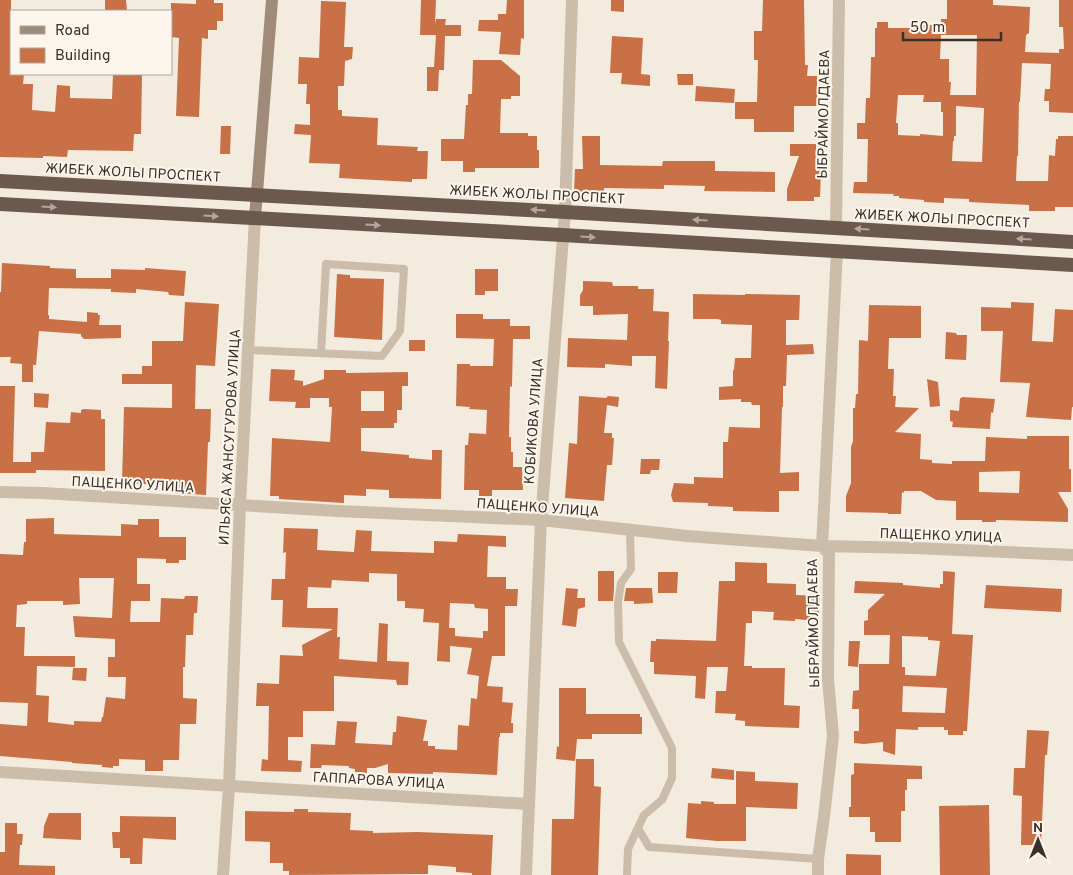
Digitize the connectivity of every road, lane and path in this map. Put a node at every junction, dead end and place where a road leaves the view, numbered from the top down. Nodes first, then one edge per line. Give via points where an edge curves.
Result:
1 (272, 0) edge
2 (572, 0) edge
3 (839, 0) edge
4 (0, 181) edge
5 (257, 195) junction
6 (0, 204) edge
7 (564, 212) junction
8 (256, 218) junction
9 (836, 228) junction
10 (562, 235) junction
11 (1073, 242) edge
12 (837, 251) junction
13 (1073, 265) edge
14 (249, 350) junction
15 (321, 354) junction
16 (0, 492) edge
17 (240, 505) junction
18 (541, 520) junction
19 (630, 530) junction
20 (822, 546) junction
21 (1073, 555) edge
22 (0, 772) edge
23 (229, 786) junction
24 (528, 804) junction
25 (638, 828) junction
26 (818, 859) junction
27 (223, 875) edge
28 (526, 875) edge
29 (627, 875) edge
30 (818, 875) edge

1 - 5 main road, ИЛЬЯСА ЖАНСУГУРОВА УЛИЦА
2 - 7 street, КОБИКОВА УЛИЦА
3 - 9 street, ЫБРАЙМОЛДАЕВА
4 - 5 highway, ЖИБЕК ЖОЛЫ ПРОСПЕКТ
7 -> 5 highway, ЖИБЕК ЖОЛЫ ПРОСПЕКТ
5 - 8 main road, ИЛЬЯСА ЖАНСУГУРОВА УЛИЦА
6 -> 8 highway
9 -> 7 highway, ЖИБЕК ЖОЛЫ ПРОСПЕКТ
7 - 10 street, КОБИКОВА УЛИЦА
8 -> 10 highway
8 - 14 street, ИЛЬЯСА ЖАНСУГУРОВА УЛИЦА
11 -> 9 highway, ЖИБЕК ЖОЛЫ ПРОСПЕКТ
10 -> 12 highway
10 - 18 street, КОБИКОВА УЛИЦА
12 - 13 highway
12 - 20 street, ЫБРАЙМОЛДАЕВА
14 - 15 lane
14 - 17 street, ИЛЬЯСА ЖАНСУГУРОВА УЛИЦА
15 - 15 lane via 382,356 400,331 404,269 326,264
16 - 17 street, ПАЩЕНКО УЛИЦА
17 - 18 street, ПАЩЕНКО УЛИЦА
17 - 23 street, ИЛЬЯСА ЖАНСУГУРОВА УЛИЦА
18 - 19 street, ПАЩЕНКО УЛИЦА
18 - 24 street, КОБИКОВА УЛИЦА
19 - 20 street, ПАЩЕНКО УЛИЦА
19 - 25 lane via 630,569 621,583 618,603 619,642 672,748 672,778 662,800 644,815
20 - 21 street, ПАЩЕНКО УЛИЦА
20 - 26 street, ЫБРАЙМОЛДАЕВА via 830,554 828,679 833,736
22 - 23 street, ГАППАРОВА УЛИЦА
23 - 24 street, ГАППАРОВА УЛИЦА
23 - 27 street, ИЛЬЯСА ЖАНСУГУРОВА УЛИЦА
24 - 28 street, КОБИКОВА УЛИЦА
25 - 26 lane via 650,847
25 - 29 lane via 628,849
26 - 30 street, ЫБРАЙМОЛДАЕВА

